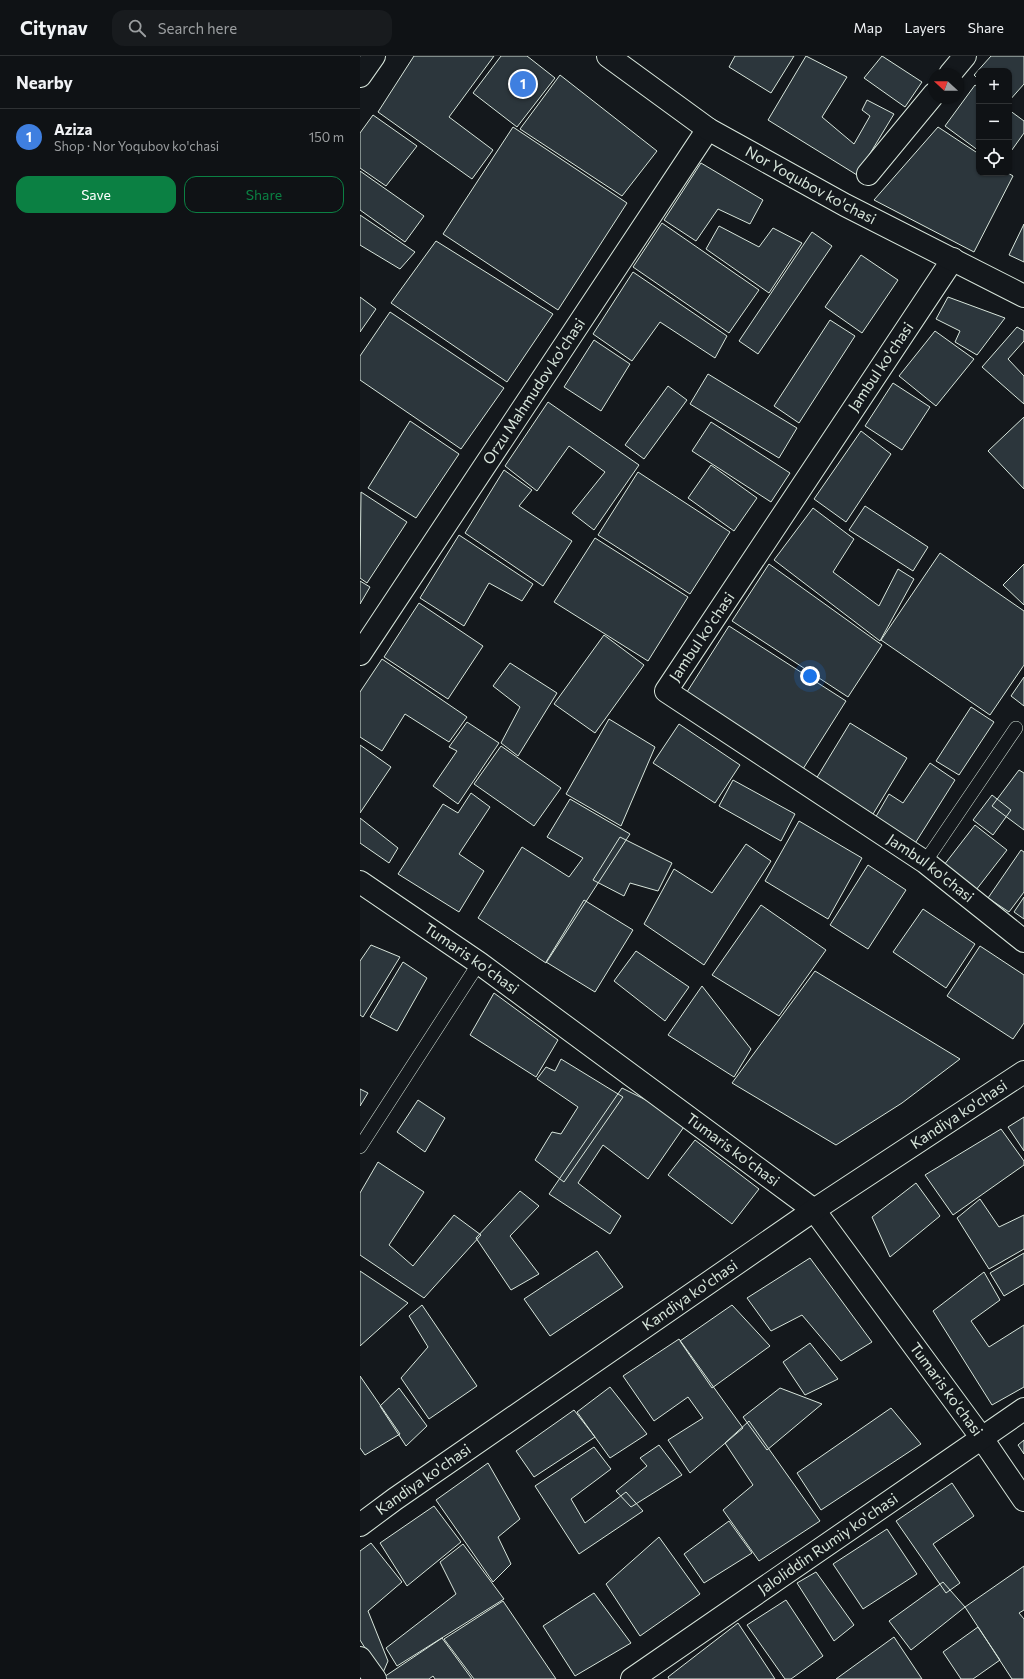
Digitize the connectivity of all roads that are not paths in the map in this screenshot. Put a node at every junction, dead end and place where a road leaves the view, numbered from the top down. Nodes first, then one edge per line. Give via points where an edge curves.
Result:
1 (374, 56) edge
2 (608, 56) edge
3 (965, 56) edge
4 (955, 68) edge
5 (360, 76) edge
6 (928, 101) edge
7 (708, 129) junction
8 (868, 174) dead end
9 (953, 259) junction
10 (1024, 296) edge
11 (360, 654) edge
12 (1016, 728) dead end
13 (925, 862) junction
14 (360, 882) edge
15 (1024, 941) edge
16 (479, 963) junction
17 (1024, 1072) edge
18 (360, 1147) edge
19 (814, 1210) junction
20 (1024, 1409) edge
21 (981, 1437) junction
22 (1024, 1500) edge
23 (360, 1525) edge
24 (360, 1658) edge
25 (375, 1679) edge
26 (632, 1679) edge

1 - 5 street
2 - 7 street, Nor Yoqubov ko'chasi
3 - 4 street
6 - 8 street
7 - 9 street, Nor Yoqubov ko'chasi via 845,205
7 - 11 street, Orzu Mahmudov ko'chasi
9 - 10 street, Nor Yoqubov ko'chasi
9 - 13 street, Jambul ko'chasi via 666,691
12 - 13 lane
13 - 15 street, Jambul ko'chasi
14 - 16 street, Tumaris ko'chasi
16 - 18 lane
16 - 19 street, Tumaris ko'chasi
17 - 19 street, Kandiya ko'chasi
19 - 21 street, Tumaris ko'chasi
19 - 23 street, Kandiya ko'chasi
20 - 21 street, Jaloliddin Rumiy ko'chasi
21 - 22 street, Tumaris ko'chasi
21 - 26 street, Jaloliddin Rumiy ko'chasi
24 - 25 street

